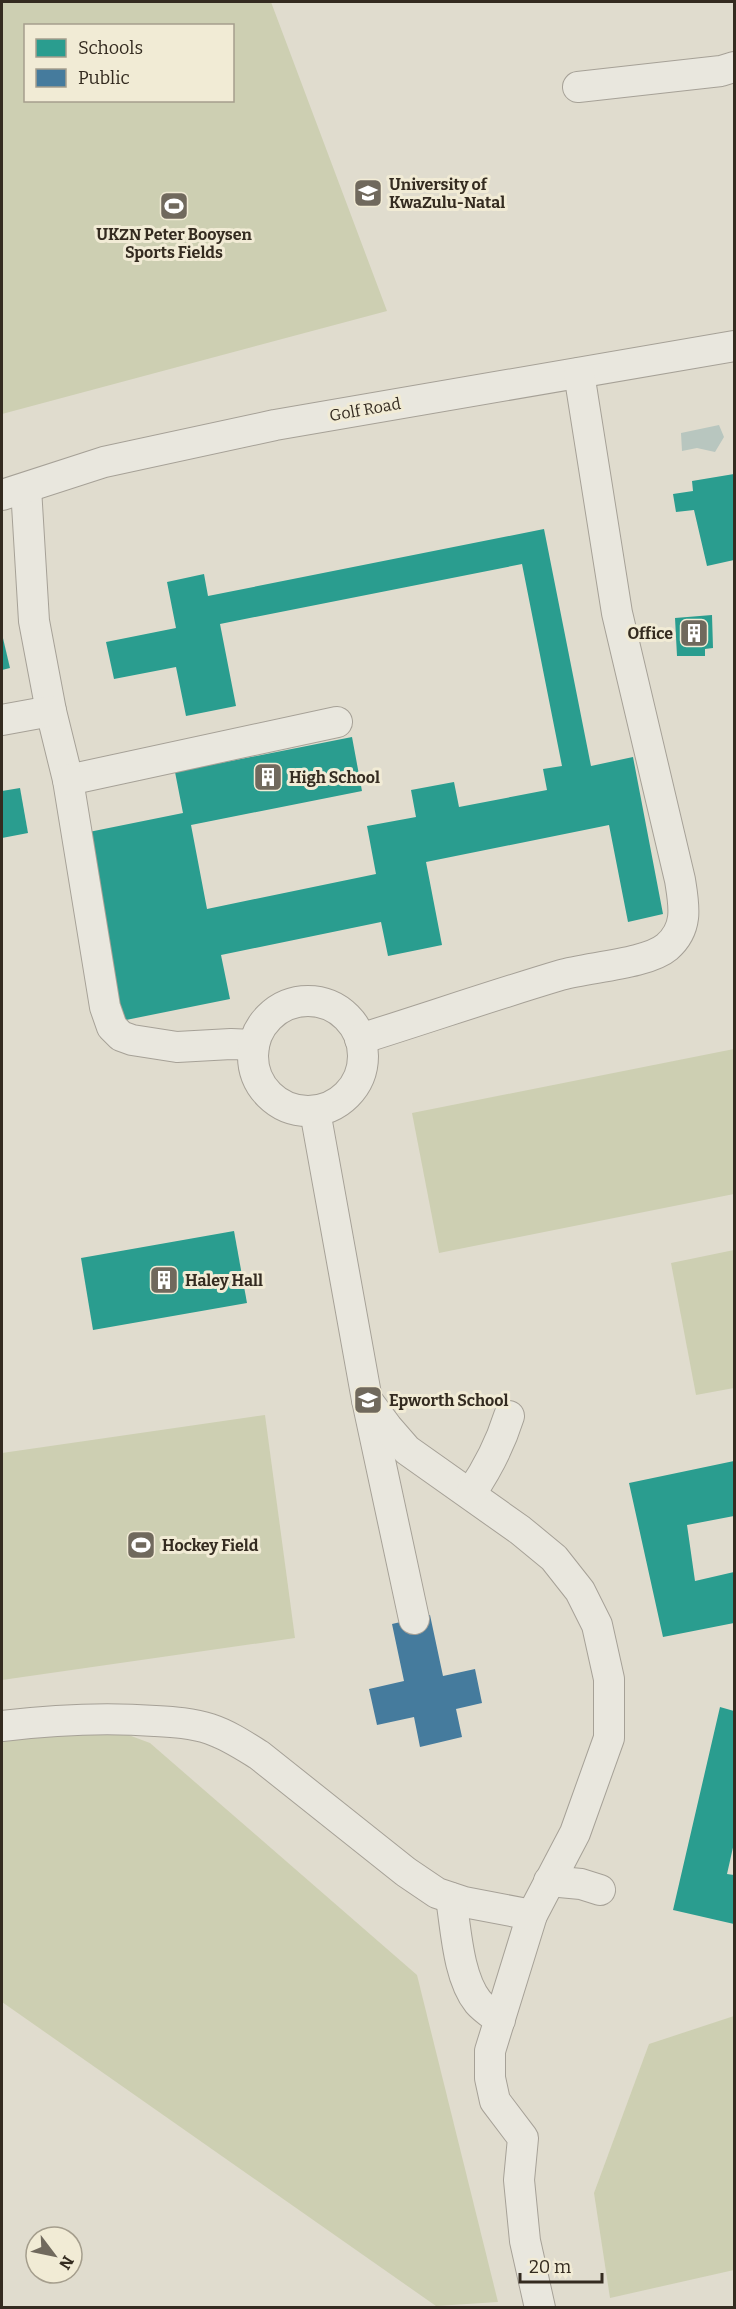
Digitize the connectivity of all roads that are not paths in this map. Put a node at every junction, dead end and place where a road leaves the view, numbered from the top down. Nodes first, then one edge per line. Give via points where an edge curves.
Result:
1 (735, 67) edge
2 (578, 87) dead end
3 (735, 346) edge
4 (579, 372) junction
5 (14, 491) edge
6 (51, 711) junction
7 (2, 720) edge
8 (337, 722) dead end
9 (68, 780) junction
10 (360, 1039) junction
11 (254, 1045) junction
12 (315, 1111) junction
13 (367, 1400) junction
14 (509, 1416) dead end
15 (471, 1493) junction
16 (414, 1619) dead end
17 (2, 1726) edge
18 (549, 1881) junction
19 (600, 1890) dead end
20 (451, 1898) junction
21 (532, 1915) junction
22 (500, 2020) junction
23 (540, 2307) edge

1 - 2 street
3 - 4 street, Golf Road
4 - 5 street, Golf Road via 275,425 104,462
4 - 10 street via 617,613 680,880 685,912 682,929 666,948 644,957 563,974
5 - 6 street
6 - 7 street
6 - 9 street
8 - 9 street
9 - 11 street via 105,1007 112,1027 121,1036 177,1047
10 - 11 street via 352,1023 339,1011 323,1003 305,1001 272,1014 260,1028
10 - 12 street via 363,1058 358,1077 348,1093 333,1105
11 - 12 street via 257,1079 267,1094 281,1105
12 - 13 street
13 - 15 street via 407,1450
13 - 16 street
14 - 15 street via 487,1470
15 - 18 street via 554,1558 580,1591 597,1625 609,1679 609,1738 575,1833
17 - 20 street via 129,1719 209,1728 259,1755 406,1872
18 - 19 street
18 - 21 street
20 - 21 street
20 - 22 street via 469,1987 483,2007
21 - 22 street
22 - 23 street via 490,2051 490,2078 495,2100 523,2138 519,2180 524,2230

